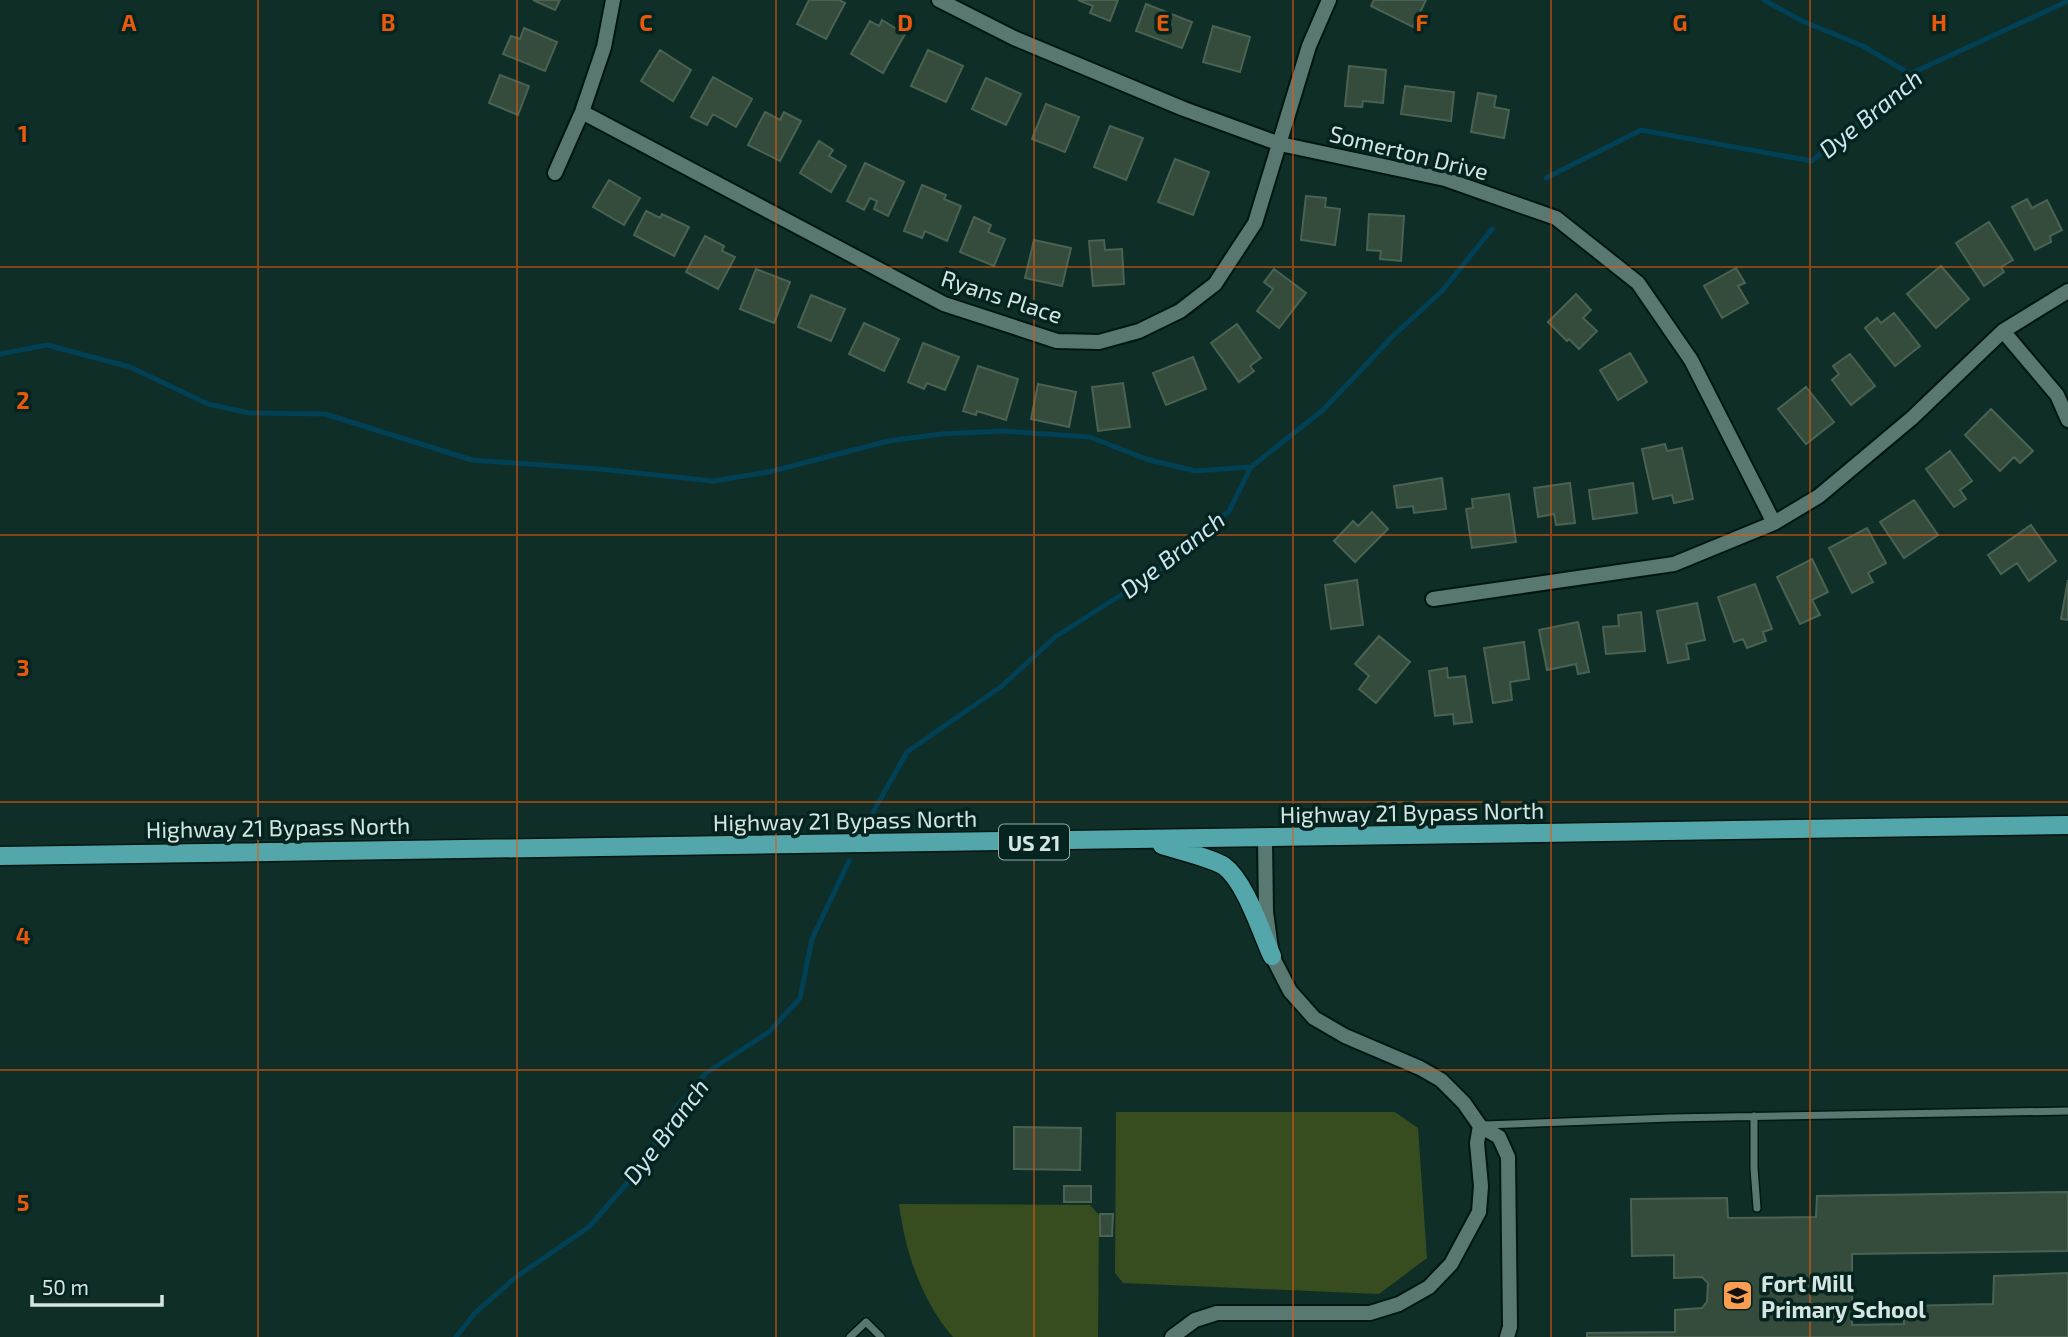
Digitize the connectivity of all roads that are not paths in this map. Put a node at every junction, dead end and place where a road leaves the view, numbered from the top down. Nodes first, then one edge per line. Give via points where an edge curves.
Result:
1 (613, 0) edge
2 (939, 0) edge
3 (1329, 0) edge
4 (582, 112) junction
5 (1280, 144) junction
6 (555, 173) dead end
7 (2068, 290) edge
8 (2003, 331) junction
9 (2068, 420) edge
10 (1774, 523) junction
11 (1433, 599) dead end
12 (2068, 825) edge
13 (1265, 838) junction
14 (1149, 840) junction
15 (0, 856) edge
16 (1272, 956) junction
17 (2068, 1111) edge
18 (1754, 1116) junction
19 (1480, 1126) junction
20 (1757, 1208) dead end
21 (850, 1337) edge
22 (881, 1337) edge
23 (1172, 1337) edge
24 (1507, 1337) edge

1 - 4 street via 604,47
2 - 5 street, Somerton Drive via 1014,38
3 - 5 street, Ryans Place via 1309,46
4 - 5 street, Ryans Place via 944,304 1057,341 1099,342 1139,331 1180,311 1215,284 1255,223
4 - 6 street
5 - 10 street, Somerton Drive via 1445,179 1556,218 1638,283 1692,360
7 - 8 street
8 - 9 street via 2057,395
8 - 10 street via 1912,418 1819,496
10 - 11 street via 1674,564
12 - 13 main road, Highway 21 Bypass North / US 21
13 - 14 main road, Highway 21 Bypass North / US 21
13 - 16 street
14 - 15 main road, Highway 21 Bypass North / US 21
14 - 16 main road via 1222,865 1233,874
16 - 19 street via 1290,991 1314,1017 1441,1080
17 - 18 lane
18 - 19 lane
18 - 20 lane
19 - 23 street via 1479,1212 1451,1264 1429,1287 1370,1313 1217,1312 1195,1320
19 - 24 street via 1499,1136 1508,1157
21 - 22 lane via 866,1322

